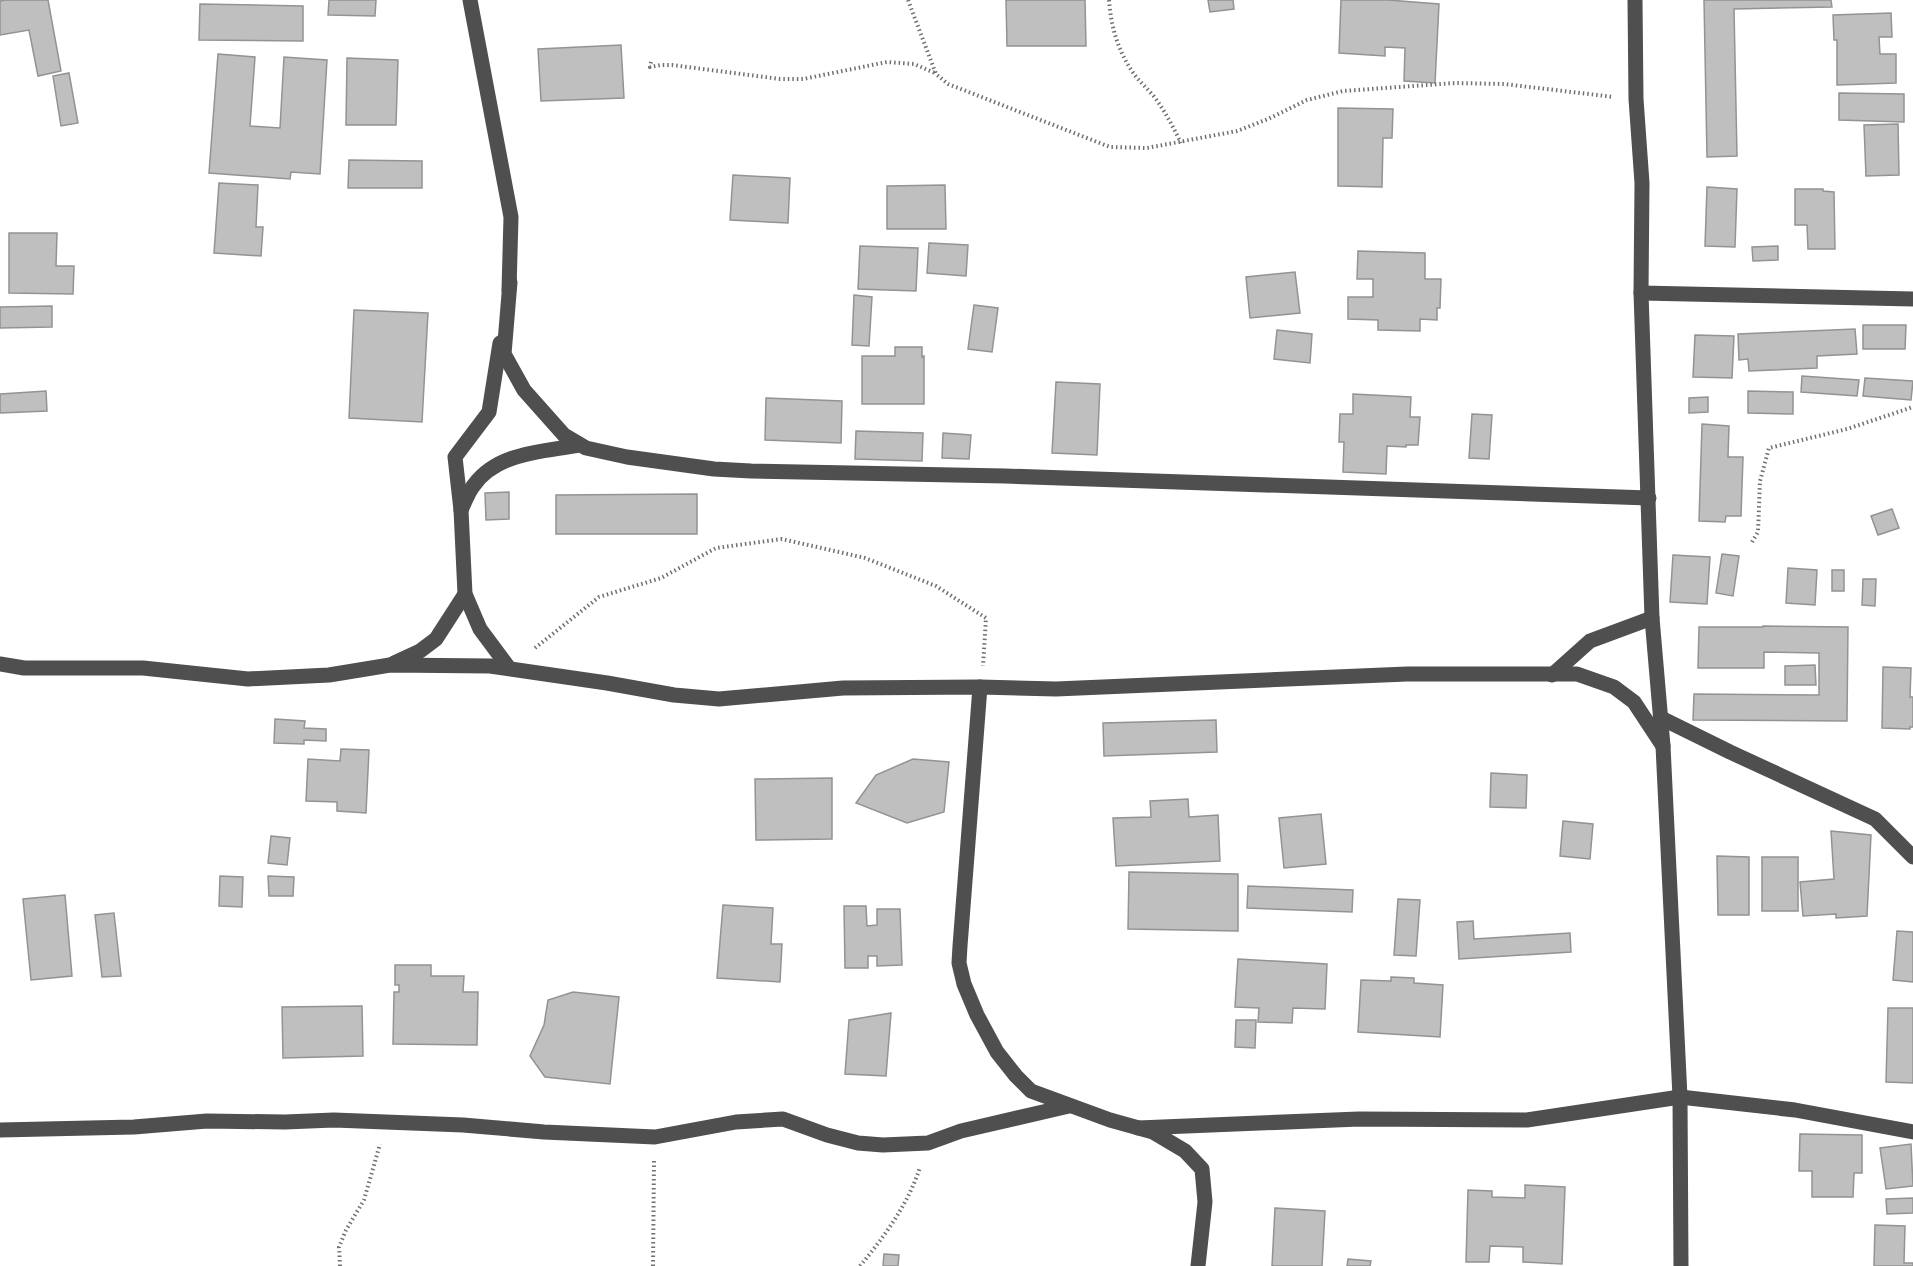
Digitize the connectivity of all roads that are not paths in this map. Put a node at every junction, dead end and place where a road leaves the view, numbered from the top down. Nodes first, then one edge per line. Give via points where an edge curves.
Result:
1 (470, 0) edge
2 (1635, 0) edge
3 (510, 282) junction
4 (1641, 293) junction
5 (1913, 299) edge
6 (580, 445) junction
7 (1649, 498) junction
8 (461, 510) junction
9 (465, 594) junction
10 (1652, 618) junction
11 (0, 664) edge
12 (390, 665) junction
13 (509, 668) junction
14 (1552, 675) junction
15 (980, 687) junction
16 (1661, 718) junction
17 (1664, 746) junction
18 (1913, 857) edge
19 (1680, 1097) junction
20 (1069, 1106) junction
21 (1138, 1128) junction
22 (0, 1130) edge
23 (1913, 1132) edge
24 (1198, 1266) edge
25 (1681, 1266) edge

1 - 3 street via 511,217
2 - 4 street via 1642,183
3 - 6 street via 504,354 524,390 564,435
3 - 8 street via 489,412 455,457
4 - 5 street
4 - 7 street
6 - 7 street via 627,457 714,469
6 - 8 street via 504,460 489,468 473,485
7 - 10 street
8 - 9 street
9 - 12 street via 436,639
9 - 13 street via 480,628
10 - 14 street via 1590,641
10 - 16 street
11 - 12 street via 24,668 143,668 248,679 329,675
12 - 13 street
13 - 15 street via 719,699 843,688
14 - 15 street via 1407,674 1056,689
14 - 17 street via 1577,675 1614,687 1634,702
15 - 20 street via 959,963 977,1015 997,1052 1031,1091
16 - 17 street
16 - 18 street via 1875,819
17 - 19 street
19 - 21 street via 1527,1120 1359,1119
19 - 23 street via 1795,1110
19 - 25 street
20 - 21 street
20 - 22 street via 961,1131 928,1143 883,1145 827,1135 783,1119 736,1122 655,1137 334,1120
21 - 24 street via 1154,1132 1185,1151 1202,1169 1205,1202

